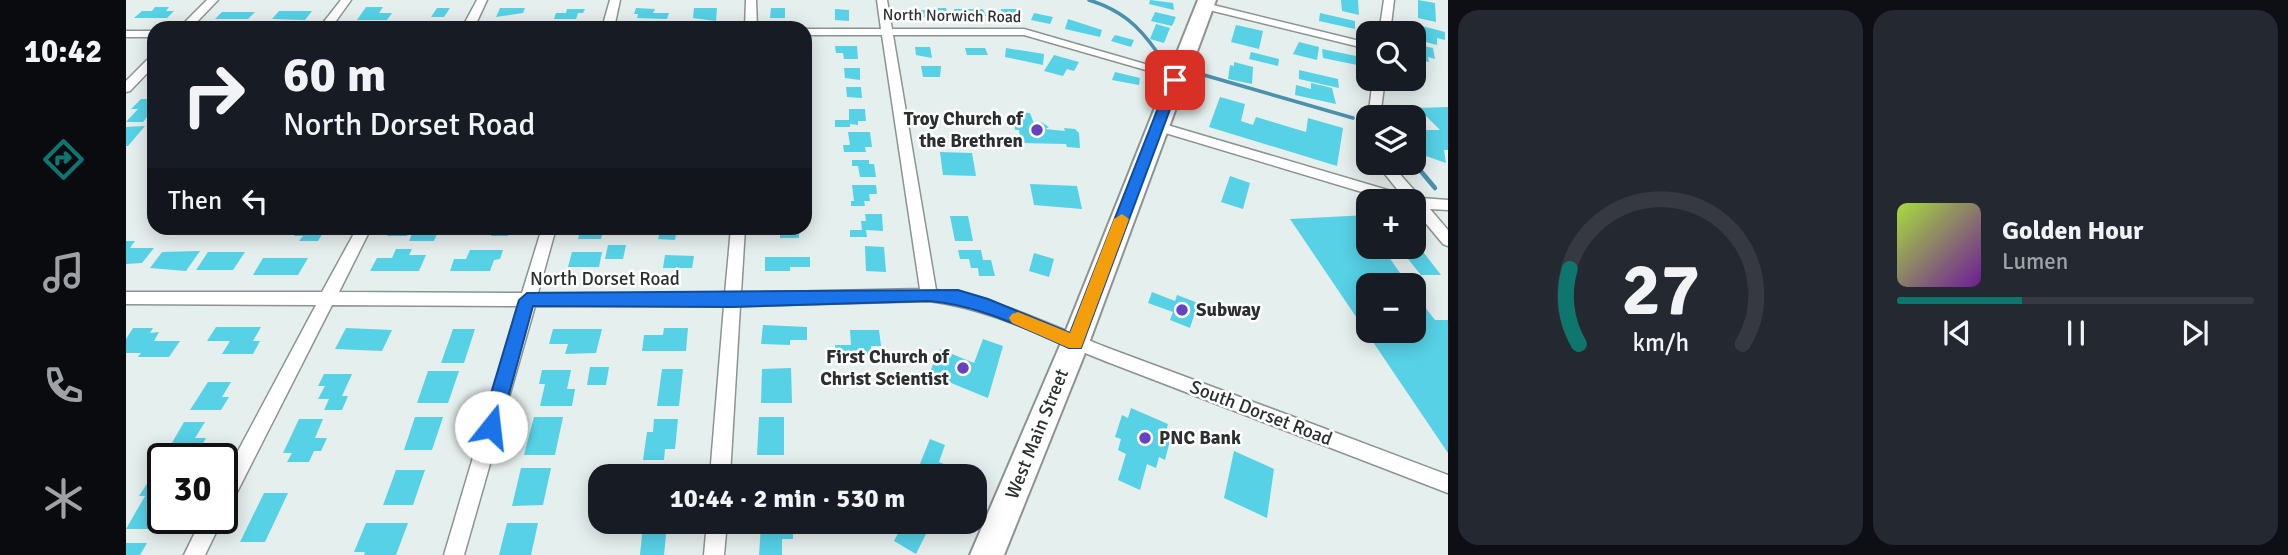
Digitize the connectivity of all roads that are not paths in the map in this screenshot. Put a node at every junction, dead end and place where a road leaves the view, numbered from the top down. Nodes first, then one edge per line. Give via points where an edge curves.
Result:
1 (213, 0) edge
2 (346, 0) edge
3 (482, 0) edge
4 (615, 0) edge
5 (751, 0) edge
6 (882, 0) edge
7 (1390, 0) edge
8 (1206, 3) edge
9 (192, 21) edge
10 (330, 21) edge
11 (472, 21) edge
12 (610, 21) edge
13 (751, 21) edge
14 (1387, 21) edge
15 (888, 31) junction
16 (812, 32) edge
17 (126, 34) edge
18 (147, 34) edge
19 (1356, 43) edge
20 (147, 67) edge
21 (1177, 75) junction
22 (126, 88) edge
23 (1157, 126) junction
24 (1392, 175) edge
25 (1367, 189) edge
26 (1403, 189) edge
27 (1426, 204) edge
28 (1448, 205) edge
29 (1426, 216) edge
30 (360, 235) edge
31 (547, 235) edge
32 (737, 235) edge
33 (1448, 240) edge
34 (929, 295) junction
35 (126, 298) edge
36 (326, 299) junction
37 (527, 300) junction
38 (733, 300) junction
39 (1075, 343) junction
40 (721, 464) edge
41 (238, 470) edge
42 (1448, 484) edge
43 (205, 534) edge
44 (716, 534) edge
45 (194, 555) edge
46 (454, 555) edge
47 (714, 555) edge
48 (988, 555) edge

1 - 9 street
2 - 10 street
3 - 11 street
4 - 12 street
5 - 13 street
6 - 15 street
7 - 14 street
8 - 19 street
8 - 21 main road, West Main Street
15 - 16 street, North Norwich Road
15 - 21 street, North Norwich Road via 1024,32
15 - 34 street
17 - 18 street
20 - 22 street
21 - 23 main road, West Main Street
23 - 25 street
23 - 39 main road, West Main Street
24 - 26 street
27 - 28 street
29 - 33 street
30 - 36 street
31 - 37 street
32 - 38 street
34 - 38 street, North Dorset Road
34 - 39 street, North Dorset Road via 983,303
35 - 36 street, North Dorset Road
36 - 37 street, North Dorset Road
36 - 41 street
37 - 38 street, North Dorset Road
37 - 46 street
38 - 40 street
39 - 42 street, South Dorset Road
39 - 48 main road, West Main Street
43 - 45 street
44 - 47 street

